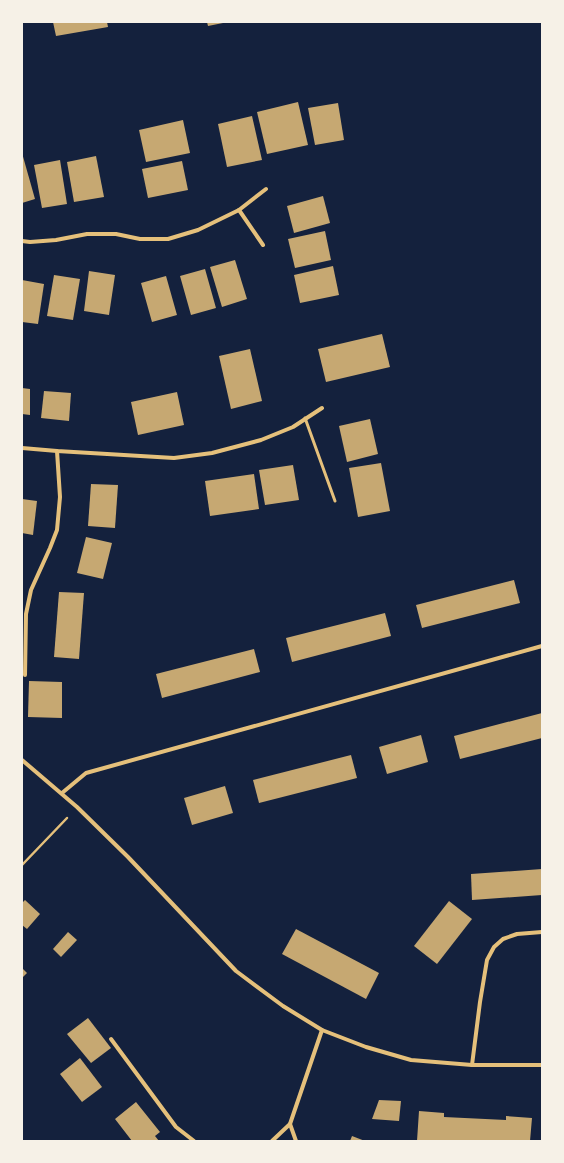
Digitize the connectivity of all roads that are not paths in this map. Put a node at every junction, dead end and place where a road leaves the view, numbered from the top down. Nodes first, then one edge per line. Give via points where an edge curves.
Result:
1 (266, 189) dead end
2 (239, 210) junction
3 (22, 241) edge
4 (263, 246) dead end
5 (322, 408) dead end
6 (305, 418) junction
7 (22, 448) edge
8 (58, 451) junction
9 (335, 501) dead end
10 (542, 646) edge
11 (26, 676) dead end
12 (22, 760) edge
13 (62, 793) junction
14 (542, 932) edge
15 (322, 1030) junction
16 (111, 1039) dead end
17 (472, 1065) junction
18 (542, 1066) edge
19 (290, 1124) junction
20 (194, 1141) edge
21 (272, 1141) edge
22 (296, 1141) edge

1 - 2 street
2 - 3 street via 198,230 168,239 87,234 56,240
2 - 4 street
5 - 6 street
6 - 8 street via 293,427 261,440 212,453 174,458
6 - 9 lane
7 - 8 street
8 - 11 street via 60,497 57,530 31,590 26,614
10 - 13 street via 86,773
12 - 13 street
13 - 15 street via 236,971 283,1006
14 - 17 street via 517,934 503,939 494,947 487,960
15 - 17 street via 366,1047 411,1060
15 - 19 street
16 - 20 street via 176,1127
17 - 18 street
19 - 21 street
19 - 22 street

